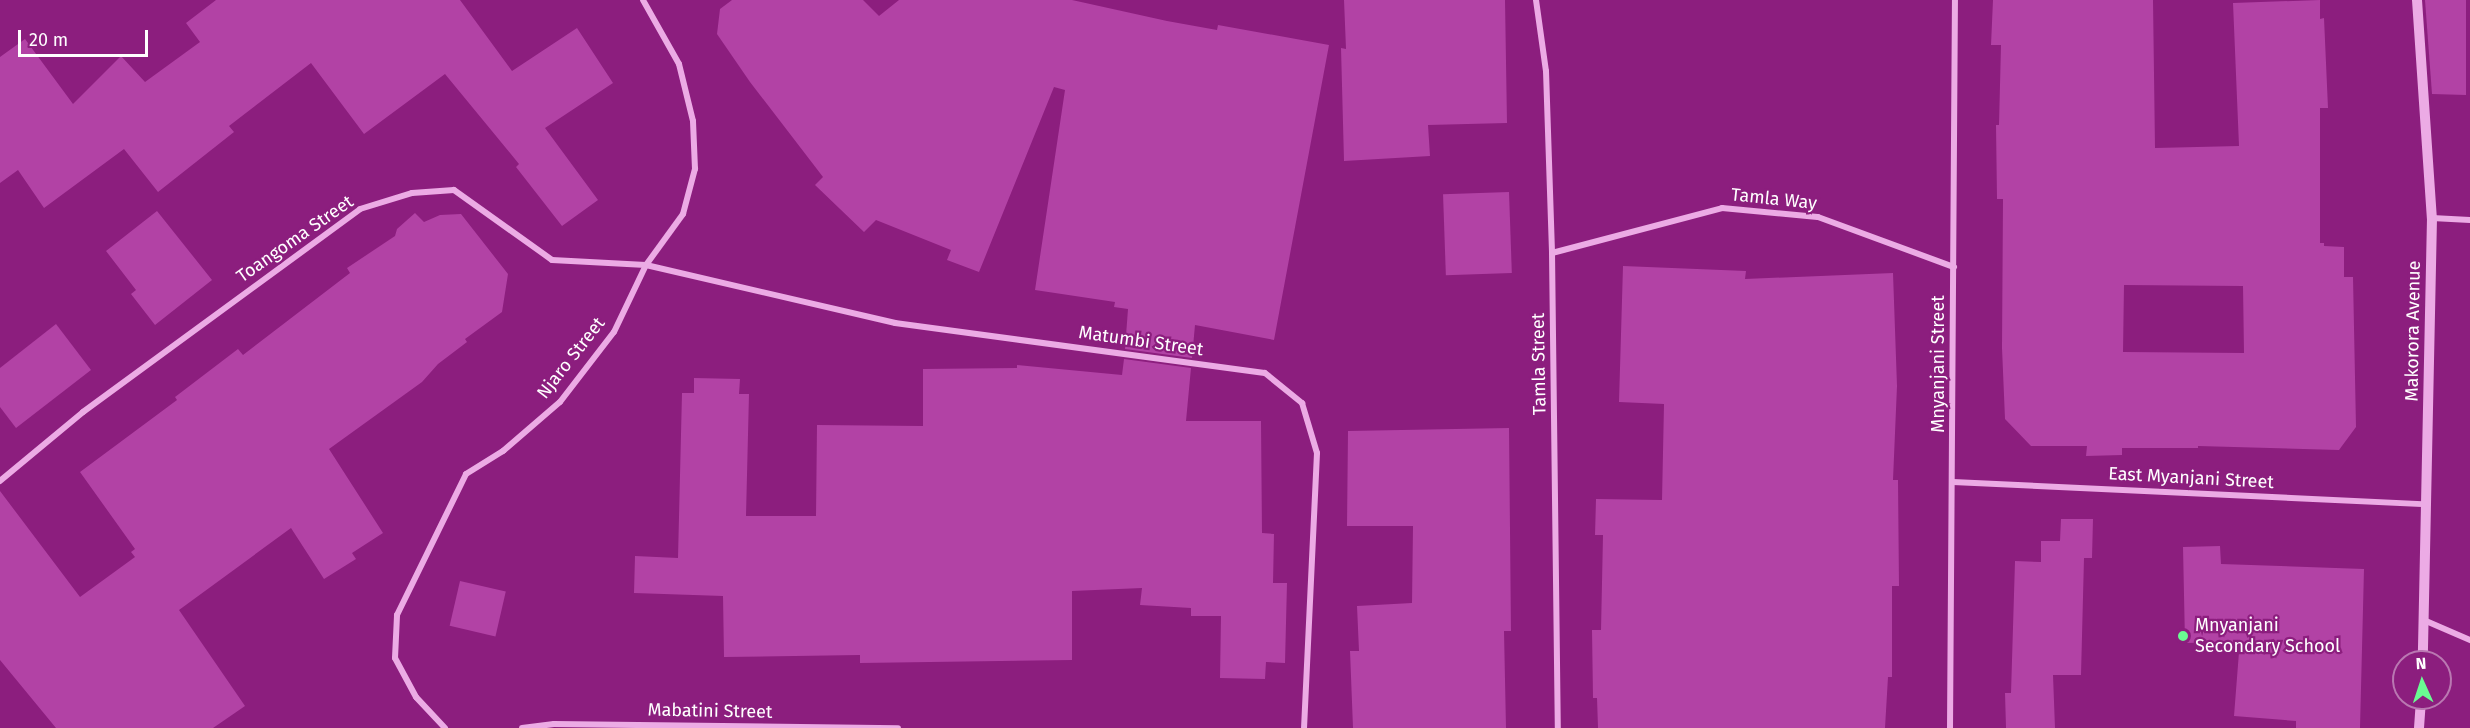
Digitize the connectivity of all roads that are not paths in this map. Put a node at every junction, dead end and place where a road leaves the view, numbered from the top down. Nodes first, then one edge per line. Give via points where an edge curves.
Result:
1 (645, 0) edge
2 (1536, 0) edge
3 (1955, 0) edge
4 (2417, 0) edge
5 (2432, 218) junction
6 (2470, 220) edge
7 (1552, 253) junction
8 (646, 265) junction
9 (1954, 267) junction
10 (0, 481) edge
11 (1953, 482) junction
12 (2427, 504) junction
13 (2426, 621) junction
14 (2470, 640) edge
15 (2424, 650) edge
16 (2420, 710) edge
17 (445, 728) edge
18 (522, 728) edge
19 (898, 728) edge
20 (1304, 728) edge
21 (1558, 728) edge
22 (1950, 728) edge
23 (2419, 728) edge

1 - 8 street, Njaro Street via 679,64 693,121 695,169 683,214
2 - 7 street, Tamla Street via 1546,71
3 - 9 street, Mnyanjani Street
4 - 5 street, Makorora Avenue
5 - 6 street
5 - 12 street, Makorora Avenue
7 - 9 street, Tamla Way via 1722,208 1818,217
7 - 21 street, Tamla Street
8 - 10 street, Toangoma Street via 552,260 454,190 412,193 360,209 83,412
8 - 17 street, Njaro Street via 614,332 560,402 503,451 466,474 397,615 395,658 416,698
8 - 20 street, Matumbi Street via 895,323 1265,373 1302,403 1317,453
9 - 11 street, Mnyanjani Street
11 - 12 street, East Myanjani Street
11 - 22 street, Mnyanjani Street
12 - 13 street, Makorora Avenue
13 - 14 street
13 - 15 street, Makorora Avenue
16 - 23 street
18 - 19 street, Mabatini Street via 554,724

